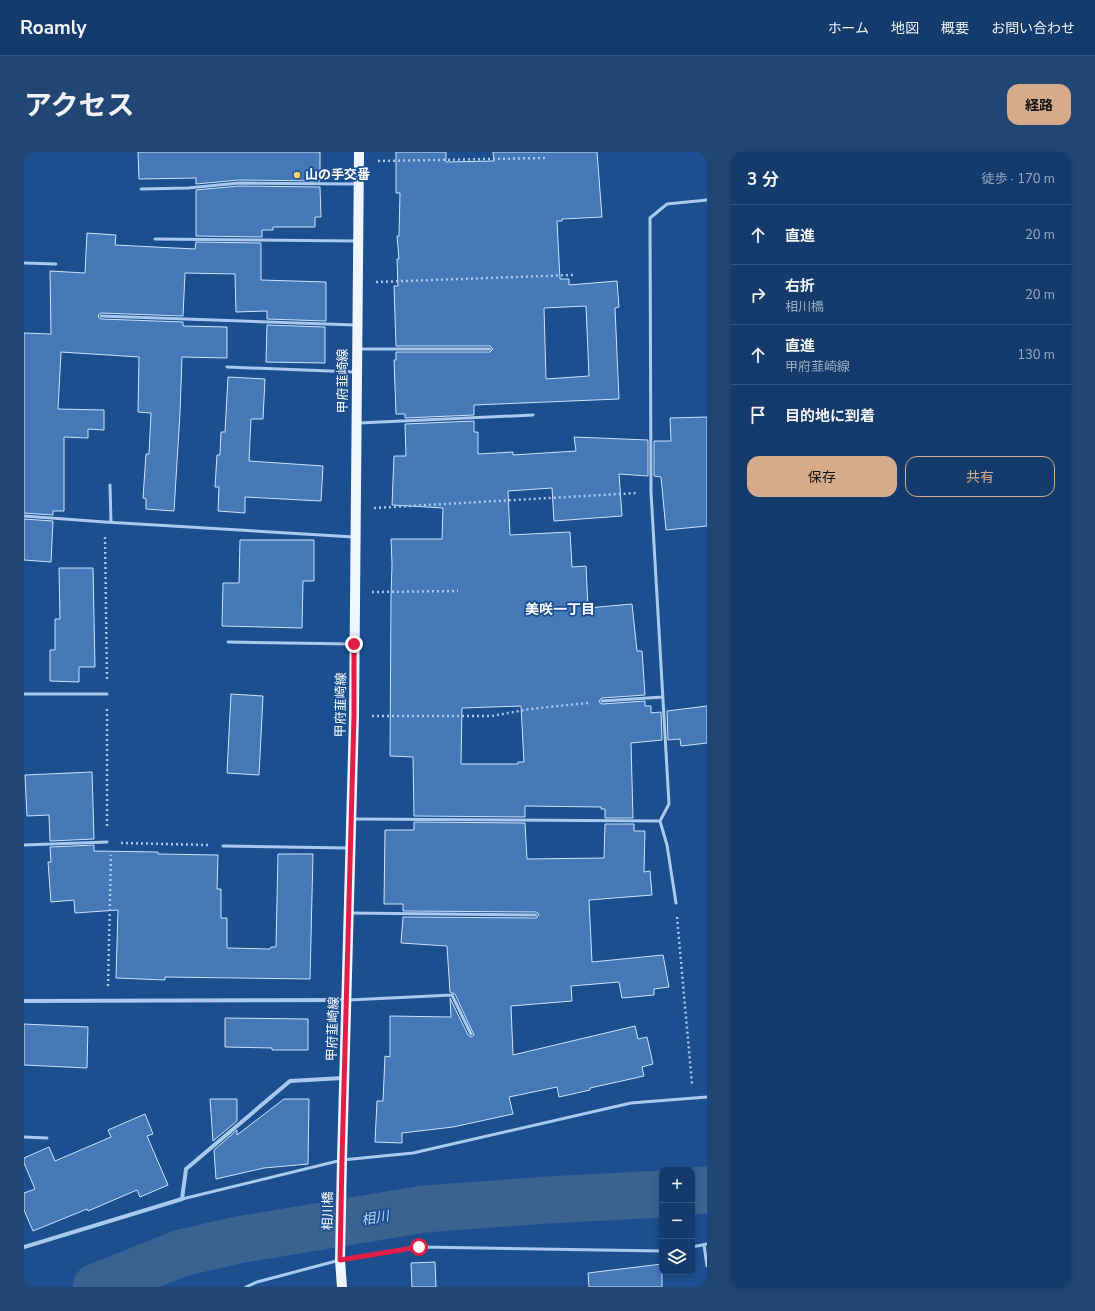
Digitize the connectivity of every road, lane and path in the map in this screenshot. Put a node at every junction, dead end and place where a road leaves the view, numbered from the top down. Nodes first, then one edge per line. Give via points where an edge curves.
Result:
1 (358, 156) edge
2 (545, 158) dead end
3 (358, 184) junction
4 (141, 189) dead end
5 (707, 200) edge
6 (154, 239) dead end
7 (358, 241) junction
8 (24, 263) edge
9 (56, 264) dead end
10 (573, 275) dead end
11 (357, 283) junction
12 (101, 316) dead end
13 (356, 325) junction
14 (490, 349) dead end
15 (356, 350) junction
16 (227, 367) dead end
17 (356, 372) junction
18 (533, 415) dead end
19 (356, 423) junction
20 (110, 485) dead end
21 (651, 492) junction
22 (356, 509) junction
23 (24, 516) edge
24 (111, 522) junction
25 (356, 537) junction
26 (458, 591) dead end
27 (354, 592) junction
28 (228, 642) dead end
29 (354, 644) junction
30 (24, 694) edge
31 (107, 694) dead end
32 (663, 697) junction
33 (602, 702) joint
34 (354, 716) junction
35 (351, 819) junction
36 (660, 821) junction
37 (109, 843) junction
38 (24, 845) edge
39 (222, 846) joint
40 (350, 848) junction
41 (676, 903) joint
42 (349, 913) junction
43 (536, 915) dead end
44 (24, 1000) edge
45 (108, 1000) junction
46 (347, 1000) junction
47 (470, 1034) dead end
48 (344, 1078) junction
49 (707, 1097) edge
50 (693, 1098) junction
51 (24, 1137) edge
52 (47, 1138) dead end
53 (342, 1161) junction
54 (182, 1199) junction
55 (705, 1245) edge
56 (24, 1247) edge
57 (695, 1247) edge
58 (659, 1250) edge
59 (340, 1260) junction
60 (707, 1266) edge
61 (246, 1287) edge
62 (342, 1287) edge

1 - 2 path
1 - 3 main road, 甲府韮崎線
3 - 4 lane via 239,183
3 - 7 main road, 甲府韮崎線
5 - 21 lane via 667,204 650,218
6 - 7 lane
7 - 11 main road, 甲府韮崎線
8 - 9 lane
10 - 11 path
11 - 13 main road, 甲府韮崎線
12 - 13 lane
13 - 15 main road, 甲府韮崎線
14 - 15 lane
15 - 17 main road, 甲府韮崎線
16 - 17 lane
17 - 19 main road, 甲府韮崎線
18 - 19 lane
19 - 22 main road, 甲府韮崎線
20 - 24 lane
21 - 22 path
21 - 32 lane
22 - 25 main road, 甲府韮崎線
23 - 24 lane
24 - 25 lane
25 - 27 main road, 甲府韮崎線
26 - 27 path
27 - 29 main road, 甲府韮崎線
28 - 29 lane
29 - 34 main road, 甲府韮崎線
30 - 31 lane
32 - 33 lane
32 - 36 lane via 669,804
33 - 34 path via 530,709 492,716
34 - 35 main road, 甲府韮崎線
35 - 36 lane
35 - 40 main road, 甲府韮崎線
36 - 41 lane via 668,844
37 - 38 lane
37 - 39 path
37 - 45 path
39 - 40 lane
40 - 42 main road, 甲府韮崎線
41 - 50 path
42 - 43 lane
42 - 46 main road, 甲府韮崎線
44 - 45 street
45 - 46 street
46 - 47 lane via 452,995
46 - 48 main road, 甲府韮崎線
48 - 53 main road, 甲府韮崎線
48 - 54 street via 290,1081 186,1169
49 - 50 lane
50 - 53 lane via 631,1102 413,1153
51 - 52 lane
53 - 54 lane
53 - 59 main road, 相川橋
54 - 56 street
55 - 57 lane
55 - 60 lane
58 - 59 lane via 419,1247
59 - 61 lane
59 - 62 main road

